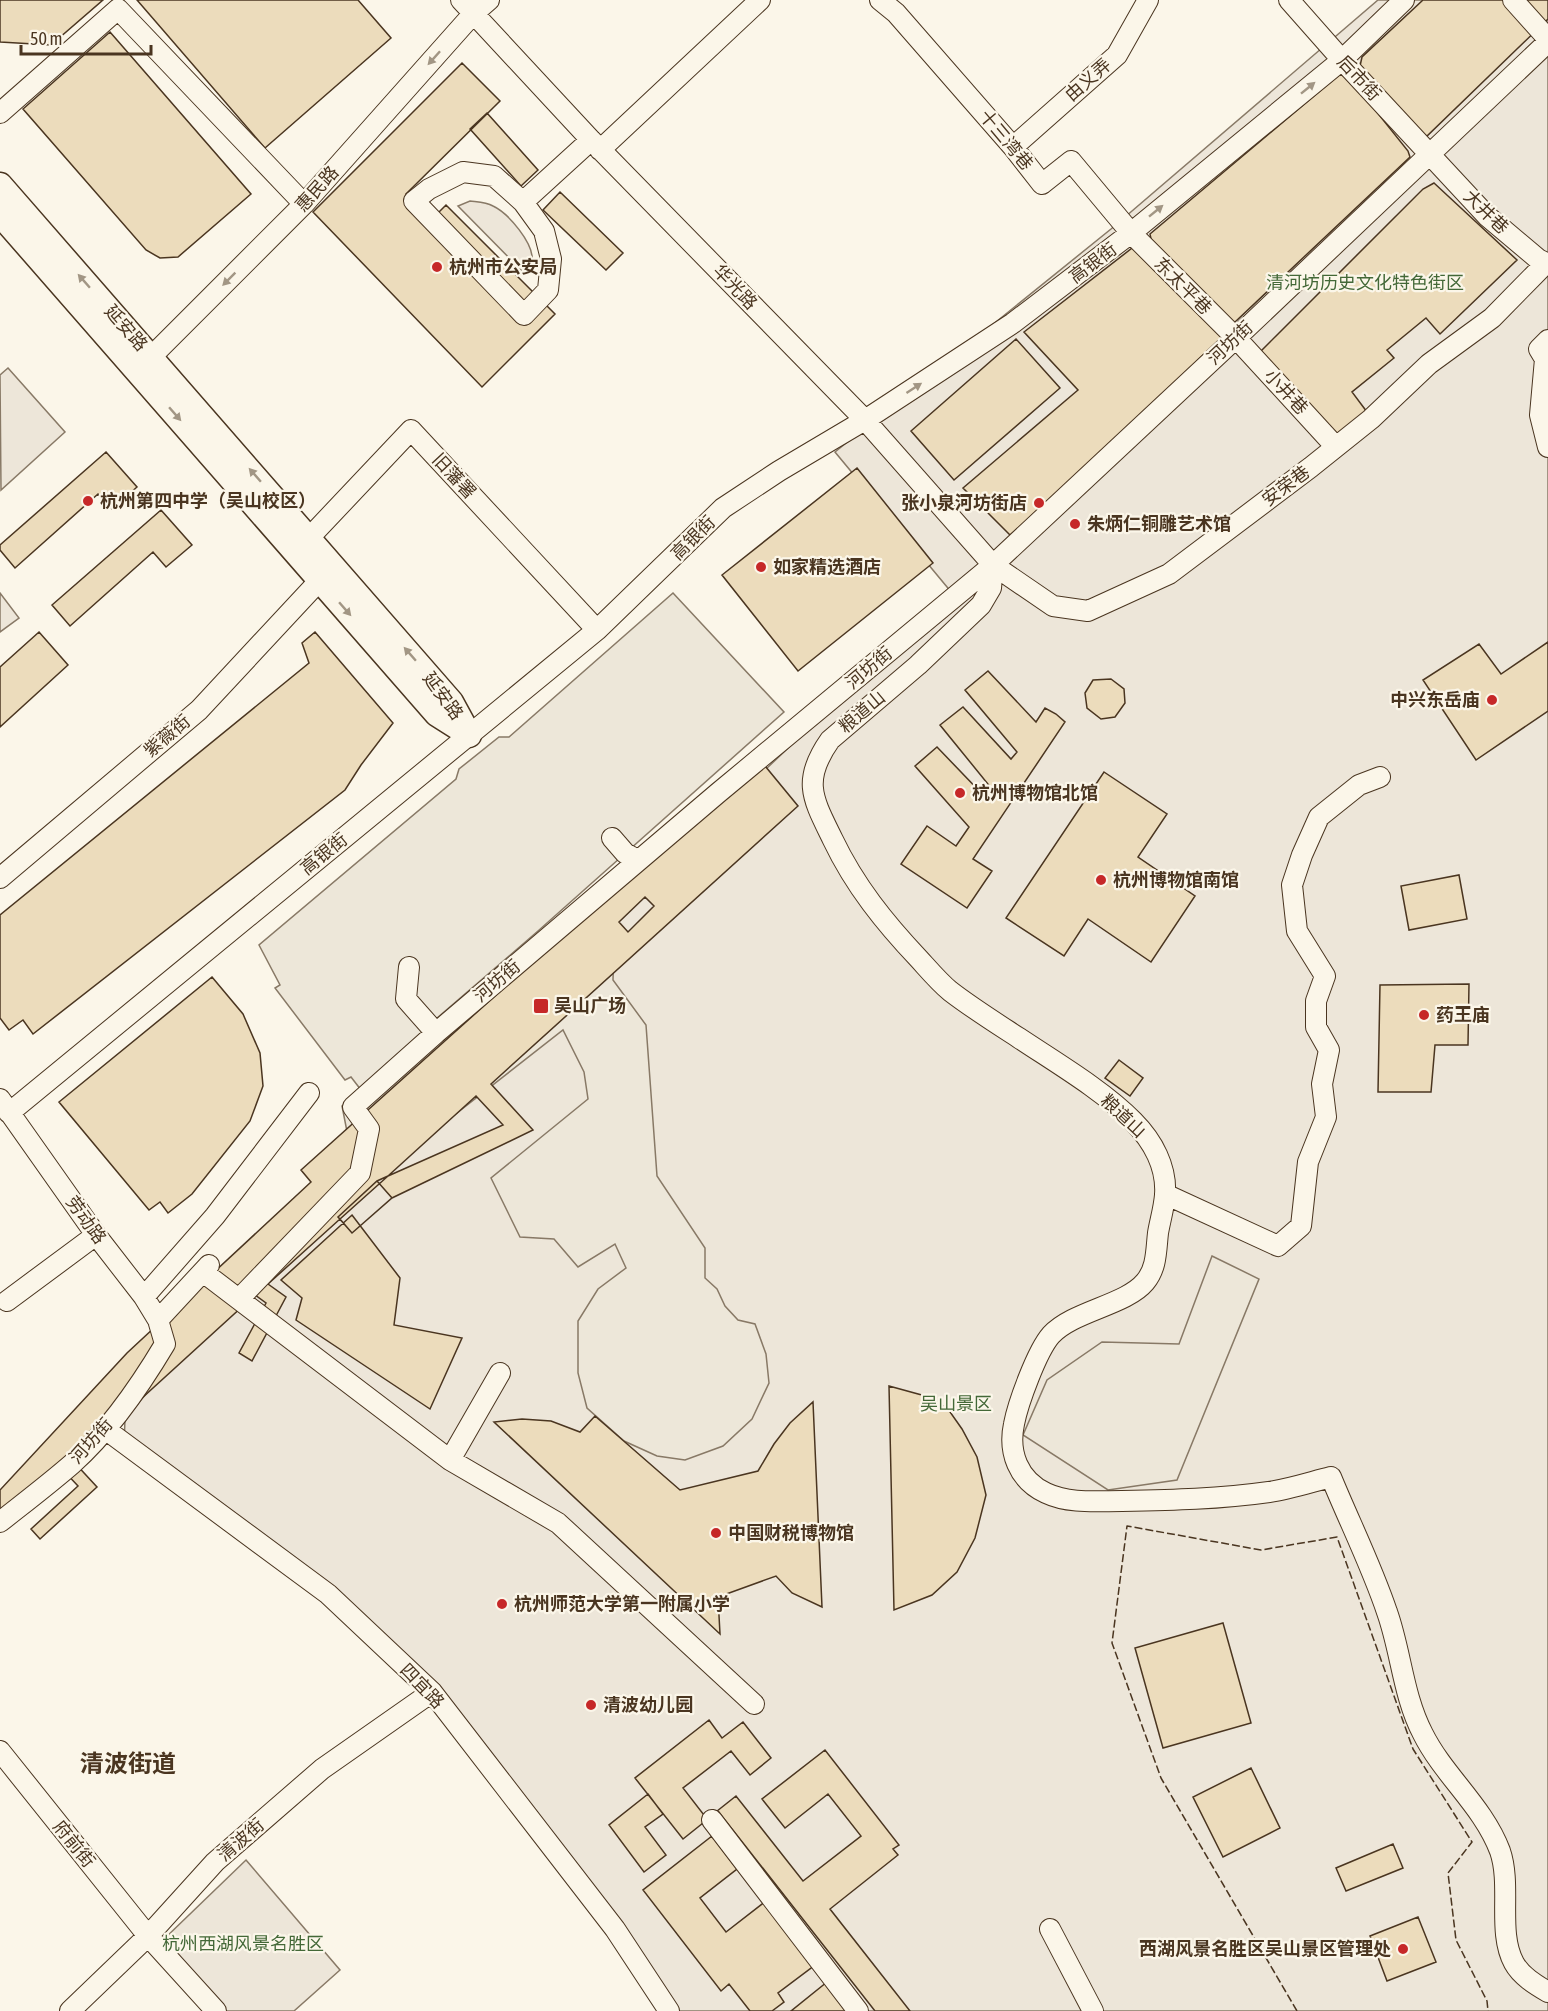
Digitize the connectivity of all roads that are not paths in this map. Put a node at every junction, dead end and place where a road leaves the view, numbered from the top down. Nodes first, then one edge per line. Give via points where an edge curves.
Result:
1 (489, 0) edge
2 (760, 0) edge
3 (880, 0) edge
4 (1148, 0) edge
5 (1404, 0) edge
6 (1513, 0) edge
7 (1296, 2) edge
8 (467, 7) edge
9 (1548, 41) edge
10 (1342, 60) junction
11 (0, 113) edge
12 (596, 145) junction
13 (1013, 147) junction
14 (1430, 155) junction
15 (0, 185) edge
16 (523, 202) junction
17 (304, 204) junction
18 (0, 214) edge
19 (1131, 233) junction
20 (1547, 263) edge
21 (1236, 338) junction
22 (1548, 340) edge
23 (144, 363) junction
24 (865, 420) junction
25 (1336, 447) junction
26 (1548, 447) edge
27 (309, 538) junction
28 (993, 565) junction
29 (320, 579) junction
30 (597, 630) junction
31 (469, 735) junction
32 (1380, 777) dead end
33 (612, 838) dead end
34 (634, 858) dead end
35 (0, 878) edge
36 (409, 967) dead end
37 (436, 1033) junction
38 (309, 1092) dead end
39 (5, 1106) edge
40 (1165, 1194) junction
41 (96, 1235) junction
42 (144, 1297) junction
43 (239, 1299) junction
44 (7, 1301) dead end
45 (158, 1320) junction
46 (165, 1344) joint
47 (500, 1373) dead end
48 (105, 1429) junction
49 (450, 1460) junction
50 (0, 1522) edge
51 (432, 1692) junction
52 (754, 1704) dead end
53 (0, 1751) edge
54 (712, 1820) dead end
55 (1050, 1929) dead end
56 (148, 1936) junction
57 (1548, 1992) edge
58 (70, 2011) edge
59 (216, 2011) edge
60 (669, 2011) edge
61 (858, 2011) edge
62 (1093, 2011) edge

1 - 8 street, 惠民路
2 - 12 street
3 - 13 street, 十三湾巷
4 - 13 street, 由义弄 via 1117,55
5 - 10 street, 高银街
6 - 9 street
7 - 10 street, 后市街
8 - 12 street, 华光路
8 -> 17 street, 惠民路
9 - 14 street, 河坊街
10 - 14 street, 后市街
19 -> 10 street, 高银街
11 - 17 street via 118,9
12 - 16 street
12 - 24 street, 华光路
13 - 19 street, 十三湾巷 via 1042,184 1071,161
14 - 20 street, 大井巷 via 1487,216
14 - 21 street, 河坊街
23 -> 15 main road, 延安路
16 - 16 street via 494,176 463,172 414,201 524,315 548,290 551,259 544,231
17 -> 23 street, 惠民路
18 - 23 main road, 延安路
19 - 21 street, 东太平巷
24 -> 19 street, 高银街 via 1013,324
20 - 25 street, 安荣巷 via 1492,318 1429,364
21 - 25 street, 小井巷
21 - 28 street, 河坊街
22 - 26 street via 1539,349 1545,359 1540,415
27 -> 23 main road, 延安路
23 -> 29 main road, 延安路
24 - 28 street, 华光路
24 - 30 street, 高银街 via 723,508
25 - 28 street, 安荣巷 via 1169,574 1088,611 1053,606
27 - 30 street, 旧藩署 via 411,430
31 -> 27 main road, 延安路 via 452,702
28 - 37 street, 河坊街
28 - 40 street, 粮道山 via 991,588 981,605 830,740 813,771 812,791 843,861 887,926 948,989 1131,1119 1149,1138 1161,1161
29 -> 31 main road, 延安路 via 437,714
29 - 35 street, 紫薇街 via 199,710
30 - 31 street, 高银街
31 - 39 street, 高银街
32 - 40 street via 1359,785 1319,817 1292,885 1297,931 1325,976 1316,1001 1316,1027 1329,1050 1322,1084 1326,1117 1308,1162 1301,1226 1278,1246
33 - 34 street
36 - 37 street via 406,999
37 - 43 street, 河坊街 via 353,1107 369,1128 360,1173
38 - 42 street via 215,1216
39 - 41 street, 劳动路
40 - 57 street, 粮道山 via 1156,1261 1145,1282 1071,1320 1050,1336 1016,1414 1011,1440 1014,1461 1044,1492 1066,1500 1179,1500 1271,1492 1331,1477 1387,1612 1423,1734 1479,1811 1500,1852 1505,1874 1508,1947 1514,1965
41 - 42 street, 劳动路
41 - 44 street
42 - 45 street, 劳动路
43 - 45 street via 206,1268
43 - 49 street
45 - 46 street, 劳动路
46 - 48 street, 河坊街 via 147,1375
47 - 49 street
48 - 50 street, 河坊街 via 73,1463
48 - 51 street, 四宜路 via 328,1594
49 - 52 street via 558,1523
51 - 56 street, 清波街 via 322,1769 215,1862
51 - 60 street, 四宜路 via 615,1929
53 - 56 street, 府前街
54 - 61 street
55 - 62 street
56 - 58 street, 清波街
56 - 59 street, 府前街

